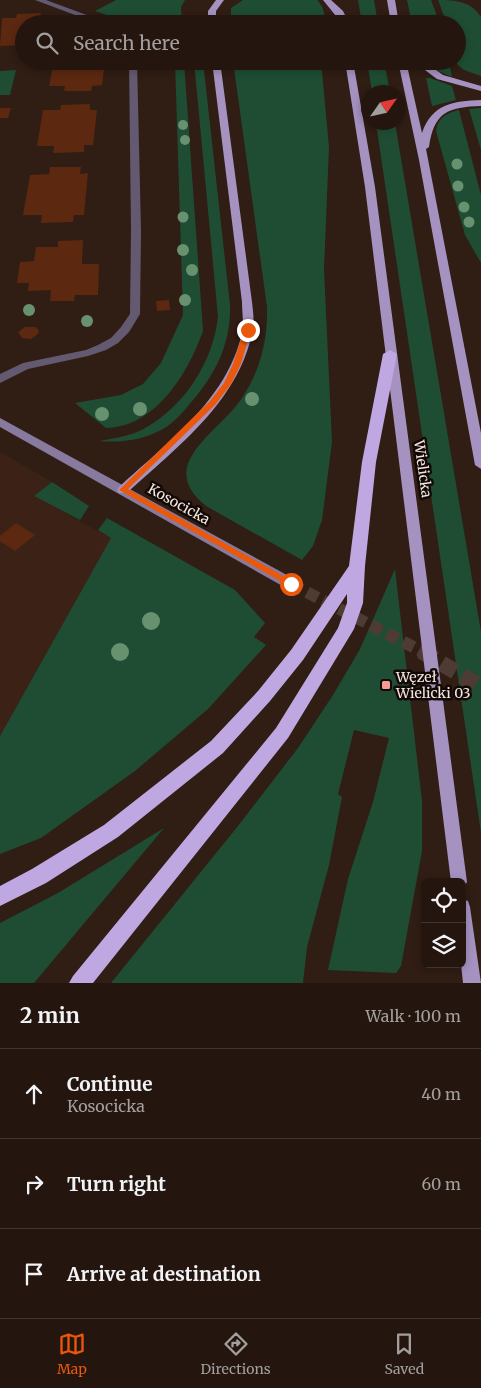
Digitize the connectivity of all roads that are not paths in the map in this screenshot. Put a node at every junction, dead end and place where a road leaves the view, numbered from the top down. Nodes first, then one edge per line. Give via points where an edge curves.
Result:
1 (39, 0) edge
2 (327, 0) edge
3 (340, 0) edge
4 (391, 0) edge
5 (221, 1) edge
6 (82, 15) edge
7 (212, 15) edge
8 (341, 15) edge
9 (342, 15) edge
10 (394, 15) edge
11 (133, 70) edge
12 (217, 70) edge
13 (351, 70) edge
14 (404, 70) edge
15 (430, 70) edge
16 (481, 89) edge
17 (481, 103) edge
18 (424, 160) junction
19 (390, 354) junction
20 (0, 379) edge
21 (0, 422) edge
22 (481, 464) edge
23 (123, 490) junction
24 (357, 566) junction
25 (291, 584) tunnel mouth
26 (458, 878) edge
27 (0, 896) edge
28 (464, 923) edge
29 (80, 983) edge
30 (472, 983) edge

1 - 6 lane
2 - 8 main road
3 - 9 main road
4 - 10 main road
5 - 7 main road
11 - 20 lane via 135,314 119,338 107,347 24,365
12 - 23 main road via 248,330 227,384 212,403
13 - 19 main road, Wielicka via 370,187
14 - 18 main road
15 - 16 main road via 440,77
17 - 18 main road via 453,106 432,119 426,132
18 - 22 main road
19 - 24 highway via 369,462
19 - 26 main road, Wielicka
21 - 23 street, Kosocicka
23 - 25 street, Kosocicka
24 - 27 highway via 297,655 217,747 111,832
24 - 29 highway via 355,604 346,629 305,699 282,733
28 - 30 main road

